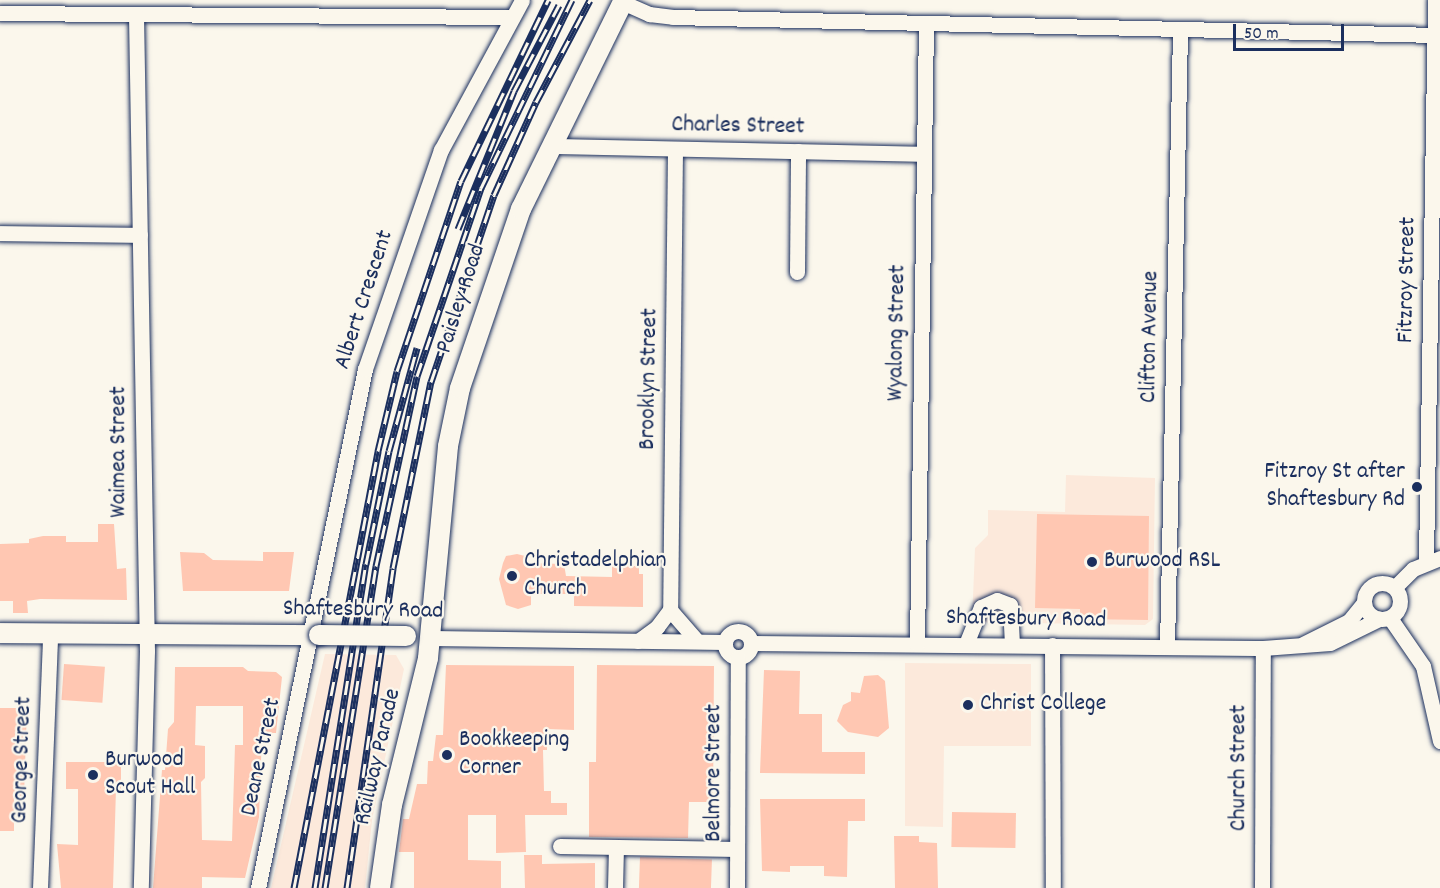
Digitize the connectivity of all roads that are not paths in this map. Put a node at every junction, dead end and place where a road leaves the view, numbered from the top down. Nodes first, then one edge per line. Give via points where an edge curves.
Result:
1 (522, 0) edge
2 (1435, 0) edge
3 (623, 1) edge
4 (160, 8) edge
5 (0, 13) edge
6 (136, 15) junction
7 (512, 17) junction
8 (926, 23) junction
9 (1180, 29) junction
10 (1435, 35) junction
11 (552, 146) junction
12 (675, 148) junction
13 (798, 151) junction
14 (923, 154) junction
15 (0, 233) edge
16 (140, 235) junction
17 (797, 272) dead end
18 (1435, 300) edge
19 (1433, 559) edge
20 (1395, 587) junction
21 (1363, 604) junction
22 (670, 610) junction
23 (1385, 618) junction
24 (0, 633) edge
25 (146, 633) junction
26 (50, 634) junction
27 (315, 635) junction
28 (431, 638) junction
29 (638, 641) junction
30 (697, 641) junction
31 (725, 642) junction
32 (752, 643) junction
33 (917, 644) junction
34 (966, 644) junction
35 (1012, 645) junction
36 (1052, 645) junction
37 (1300, 645) junction
38 (1167, 647) junction
39 (1263, 648) junction
40 (738, 658) junction
41 (1440, 741) edge
42 (560, 846) dead end
43 (616, 847) junction
44 (737, 849) junction
45 (40, 888) edge
46 (141, 888) edge
47 (258, 888) edge
48 (380, 888) edge
49 (615, 888) edge
50 (737, 888) edge
51 (1053, 888) edge
52 (1262, 888) edge

1 - 7 street, Albert Crescent
2 - 10 street, Fitzroy Street
3 - 8 street via 649,14 673,17
3 - 11 main road, Paisley Road
4 - 6 street
4 - 7 street
5 - 6 street
6 - 16 street, Waimea Street
7 - 27 street, Albert Crescent via 441,150 364,369
8 - 9 street
8 - 14 street, Wyalong Street
9 - 10 street
9 - 38 street, Clifton Avenue
10 - 18 street, Fitzroy Street
11 - 12 street, Charles Street
11 - 28 main road, Paisley Road via 505,248 460,388 448,446
12 - 13 street, Charles Street
12 - 22 street, Brooklyn Street
13 - 14 street, Charles Street
13 - 17 street
14 - 33 street, Wyalong Street
15 - 16 street
16 - 25 street, Waimea Street
18 - 19 street, Fitzroy Street
19 - 20 street
20 - 21 street via 1385,583 1374,585 1366,592
20 - 23 street via 1400,604
21 - 23 street via 1369,614
21 - 37 street, Shaftesbury Road via 1349,621
22 - 29 street via 657,627
22 - 30 street
23 - 37 street, Shaftesbury Road via 1330,643
23 - 41 street via 1423,666
24 - 26 main road, Shaftesbury Road
25 - 26 main road, Shaftesbury Road
25 - 27 main road, Shaftesbury Road
25 - 46 street, Waimea Street
26 - 45 street, George Street
27 - 28 main road, Shaftesbury Road, bridge
27 - 47 street, Deane Street
28 - 29 street, Shaftesbury Road
28 - 48 main road, Railway Parade via 392,805
29 - 30 street, Shaftesbury Road
30 - 31 street, Shaftesbury Road
31 - 32 street via 729,635 739,631 747,634
31 - 40 street via 727,652
32 - 33 street, Shaftesbury Road
32 - 40 street via 750,652
33 - 34 street, Shaftesbury Road
34 - 35 street, Shaftesbury Road
34 - 35 street via 981,607 997,600 1010,605
35 - 36 street, Shaftesbury Road
36 - 38 street, Shaftesbury Road
36 - 51 street
37 - 39 street, Shaftesbury Road
38 - 39 street, Shaftesbury Road
39 - 52 street, Church Street
40 - 44 street, Belmore Street
42 - 43 street
43 - 44 street
43 - 49 street
44 - 50 street, Belmore Street

